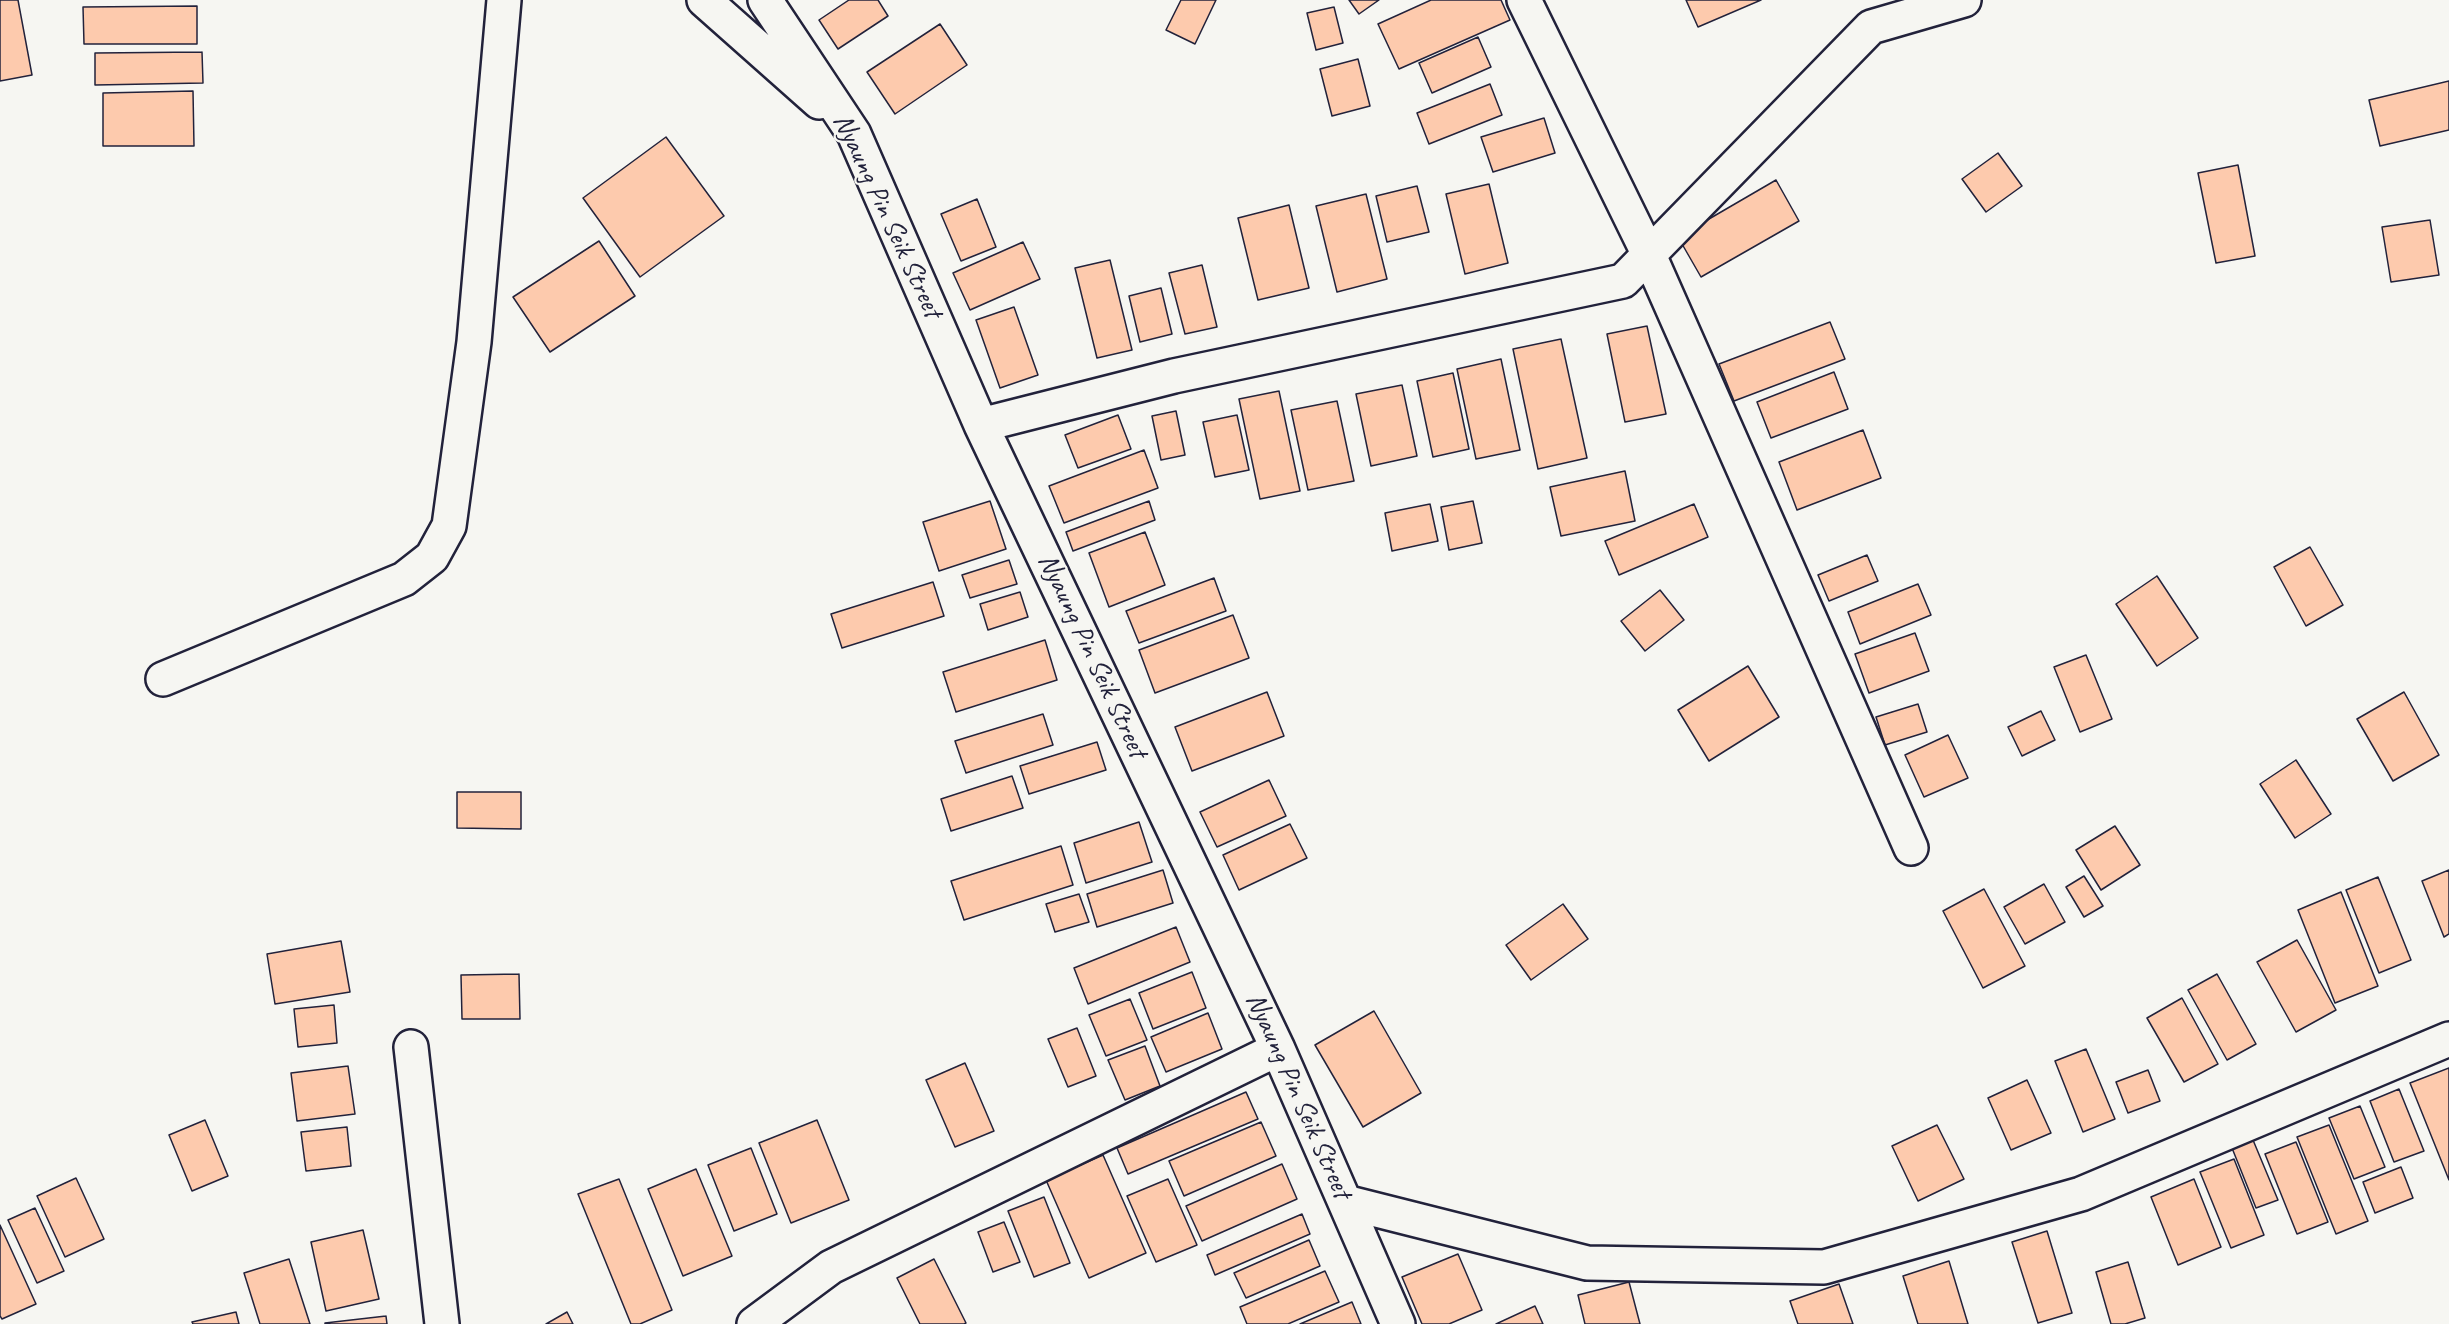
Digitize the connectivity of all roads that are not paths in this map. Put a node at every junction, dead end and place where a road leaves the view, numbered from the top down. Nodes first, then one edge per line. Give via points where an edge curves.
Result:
1 (504, 0) edge
2 (704, 0) edge
3 (765, 0) edge
4 (1524, 0) edge
5 (1964, 0) edge
6 (854, 134) junction
7 (1649, 255) junction
8 (981, 425) junction
9 (163, 679) dead end
10 (1911, 848) dead end
11 (2449, 1039) edge
12 (411, 1047) dead end
13 (1278, 1049) junction
14 (1346, 1202) junction
15 (442, 1324) edge
16 (754, 1324) edge
17 (1398, 1324) edge

1 - 9 street via 474,342 449,526 432,557 404,579
2 - 6 street
3 - 6 street, Nyaung Pin Seik Street
4 - 7 street
5 - 7 street via 1871,27
6 - 8 street, Nyaung Pin Seik Street
7 - 8 street via 1623,281 1174,376
7 - 10 street
8 - 13 street, Nyaung Pin Seik Street
11 - 14 street via 2080,1194 1824,1267 1587,1263
12 - 15 street
13 - 14 street, Nyaung Pin Seik Street
13 - 16 street via 831,1267
14 - 17 street, Nyaung Pin Seik Street

